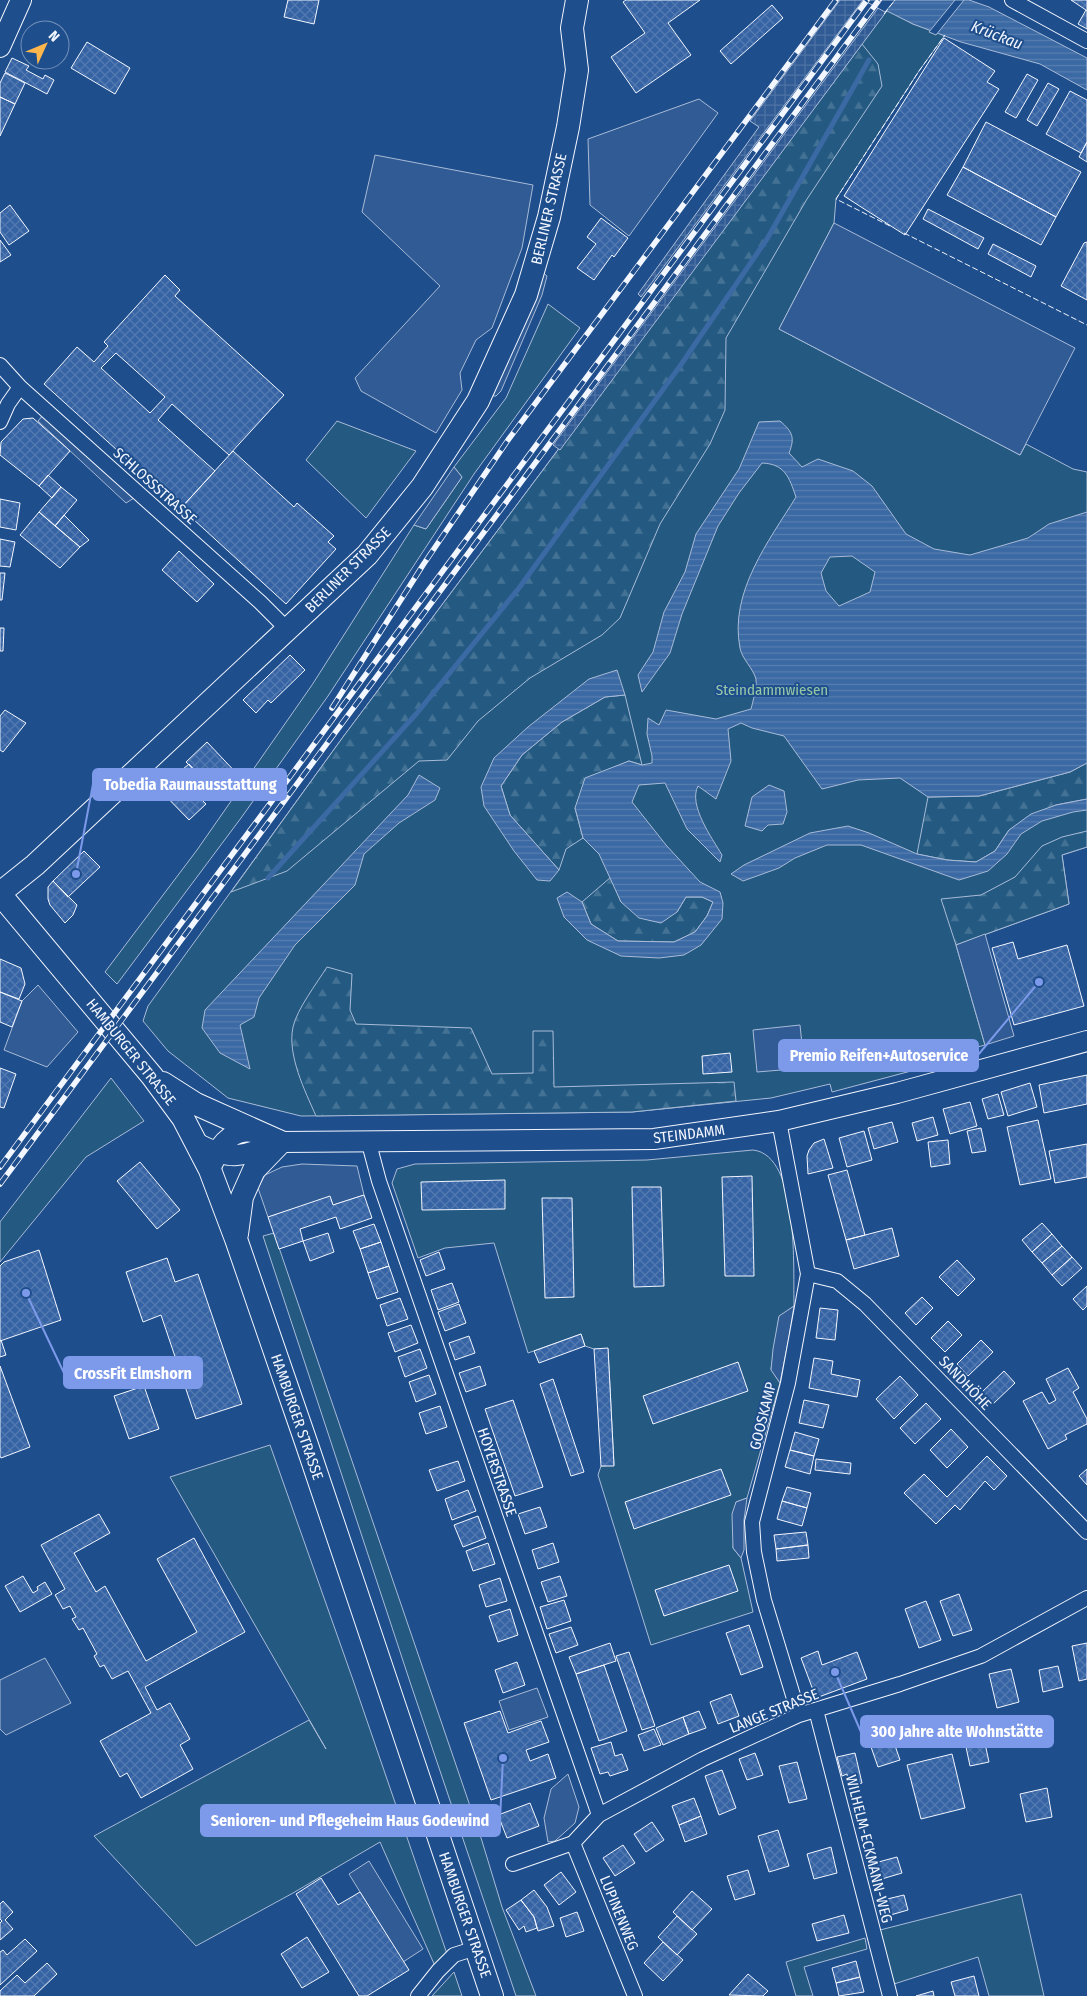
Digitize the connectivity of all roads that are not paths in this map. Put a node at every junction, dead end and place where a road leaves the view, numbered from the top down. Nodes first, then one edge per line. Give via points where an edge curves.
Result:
1 (22, 0) edge
2 (577, 0) edge
3 (1012, 0) edge
4 (1087, 41) edge
5 (0, 47) edge
6 (0, 365) edge
7 (20, 387) junction
8 (0, 422) edge
9 (288, 630) junction
10 (0, 893) edge
11 (1087, 1041) edge
12 (152, 1076) junction
13 (779, 1121) junction
14 (368, 1140) junction
15 (280, 1142) junction
16 (208, 1156) junction
17 (236, 1239) junction
18 (808, 1274) junction
19 (1087, 1532) edge
20 (1087, 1598) edge
21 (816, 1710) junction
22 (799, 1715) junction
23 (599, 1815) junction
24 (573, 1843) junction
25 (513, 1864) dead end
26 (476, 1948) junction
27 (418, 1996) edge
28 (492, 1996) edge
29 (635, 1996) edge
30 (890, 1996) edge

1 - 5 street
2 - 9 main road, BERLINER STRASSE via 572,28 577,70 549,218 526,295 478,401 422,487 394,523 367,555
3 - 4 street
6 - 7 street, SCHLOSSSTRASSE
7 - 8 street
7 - 9 street, SCHLOSSSTRASSE
9 - 10 main road, BERLINER STRASSE via 35,865
10 - 12 main road, HAMBURGER STRASSE
11 - 13 street, STEINDAMM via 897,1093
12 - 15 main road via 196,1104
12 - 16 main road, HAMBURGER STRASSE
13 - 14 street, STEINDAMM via 654,1139
13 - 18 street, GOOSKAMP
14 - 15 street, STEINDAMM
14 - 23 street, HOYERSTRASSE via 379,1181
15 - 16 street, STEINDAMM via 253,1131 235,1134
15 - 17 main road via 254,1170 242,1197
16 - 17 main road, HAMBURGER STRASSE
17 - 26 main road, HAMBURGER STRASSE
18 - 19 street, SANDHÖHE via 837,1281 865,1304
18 - 22 street, GOOSKAMP via 788,1383 752,1522 754,1552 764,1600
20 - 21 street, LANGE STRASSE via 981,1656
21 - 22 street, LANGE STRASSE
21 - 30 street, WILHELM-ECKMANN-WEG
22 - 23 street, LANGE STRASSE via 703,1759
23 - 24 street, LANGE STRASSE
24 - 25 street, LANGE STRASSE
24 - 29 street, LUPINENWEG
26 - 27 street via 454,1956
26 - 28 main road, HAMBURGER STRASSE

